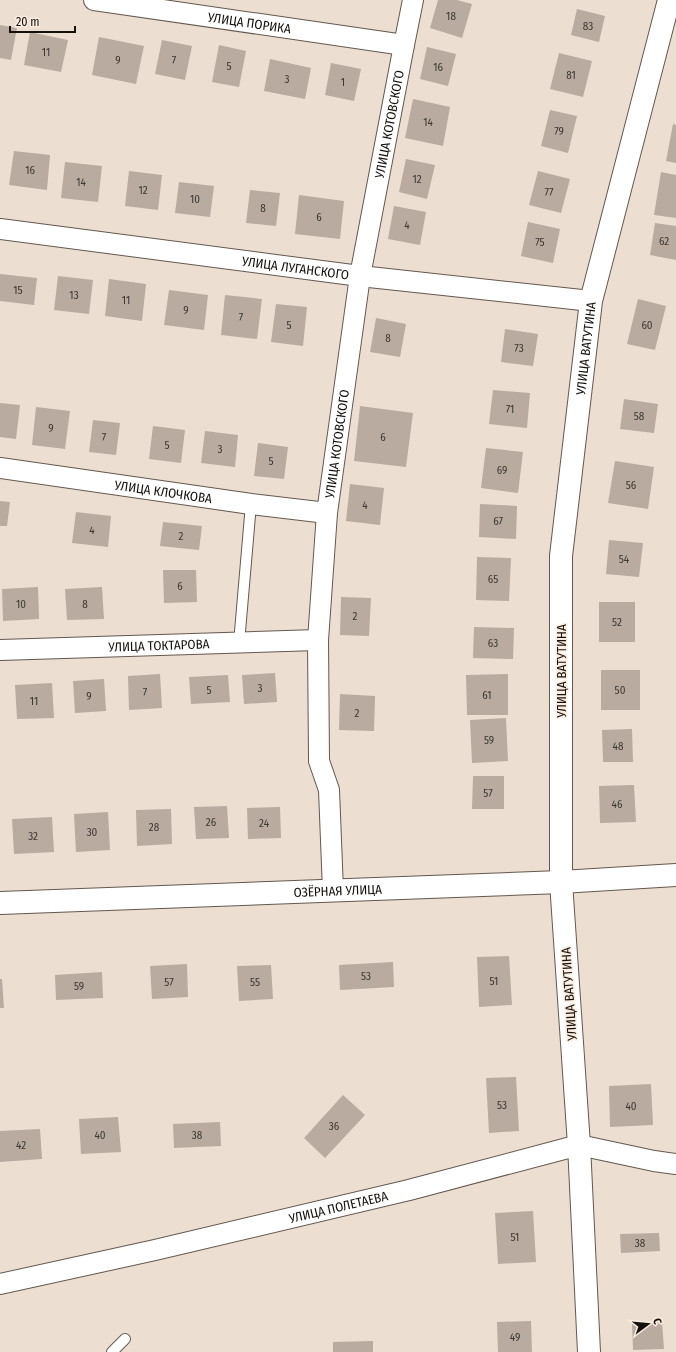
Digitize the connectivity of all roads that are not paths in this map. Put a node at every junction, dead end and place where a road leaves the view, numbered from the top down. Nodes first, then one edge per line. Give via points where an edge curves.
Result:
1 (94, 0) edge
2 (414, 0) edge
3 (669, 0) edge
4 (404, 45) junction
5 (0, 229) edge
6 (360, 276) junction
7 (591, 301) junction
8 (0, 468) edge
9 (251, 504) junction
10 (326, 513) junction
11 (318, 640) junction
12 (239, 643) junction
13 (0, 650) edge
14 (676, 875) edge
15 (561, 882) junction
16 (333, 891) junction
17 (0, 903) edge
18 (579, 1144) junction
19 (676, 1164) edge
20 (0, 1284) edge
21 (125, 1339) dead end
22 (112, 1352) edge
23 (589, 1352) edge

1 - 4 street, УЛИЦА ПОРИКА
2 - 4 street, УЛИЦА КОТОВСКОГО
3 - 7 street, УЛИЦА ВАТУТИНА
4 - 6 street, УЛИЦА КОТОВСКОГО
5 - 6 street, УЛИЦА ЛУГАНСКОГО
6 - 7 street, УЛИЦА ЛУГАНСКОГО
6 - 10 street, УЛИЦА КОТОВСКОГО
7 - 15 street, УЛИЦА ВАТУТИНА via 561,556
8 - 9 street, УЛИЦА КЛОЧКОВА
9 - 10 street, УЛИЦА КЛОЧКОВА
9 - 12 lane
10 - 11 street, УЛИЦА КОТОВСКОГО
11 - 12 street, УЛИЦА ТОКТАРОВА
11 - 16 street, УЛИЦА КОТОВСКОГО via 319,761 329,790
12 - 13 street, УЛИЦА ТОКТАРОВА
14 - 15 street, ОЗЁРНАЯ УЛИЦА
15 - 16 street, ОЗЁРНАЯ УЛИЦА
15 - 18 street, УЛИЦА ВАТУТИНА
16 - 17 street, ОЗЁРНАЯ УЛИЦА
18 - 19 street, УЛИЦА ПОЛЕТАЕВА
18 - 20 street, УЛИЦА ПОЛЕТАЕВА via 409,1190
18 - 23 street, УЛИЦА ВАТУТИНА
21 - 22 lane

